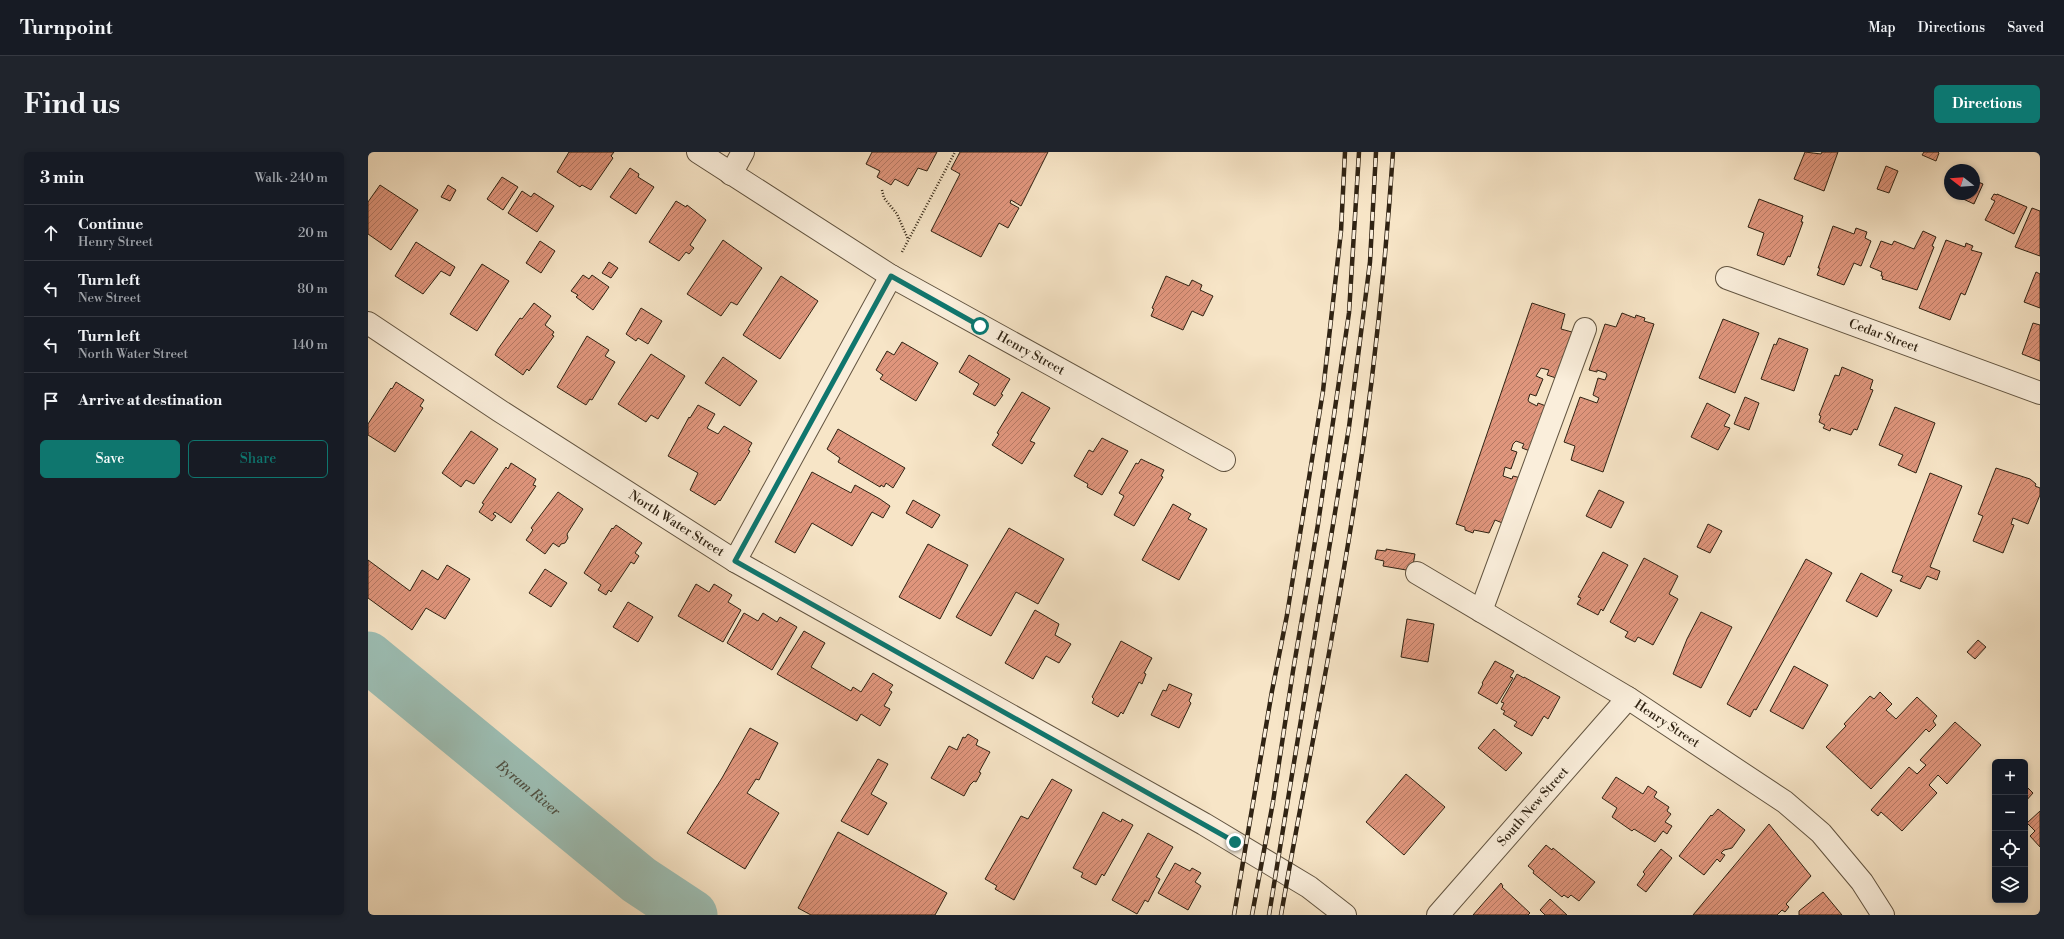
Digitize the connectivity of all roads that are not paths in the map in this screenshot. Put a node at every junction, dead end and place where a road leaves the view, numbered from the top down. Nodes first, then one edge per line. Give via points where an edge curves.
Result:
1 (698, 152) edge
2 (743, 152) edge
3 (731, 174) junction
4 (891, 276) junction
5 (1728, 278) dead end
6 (368, 323) edge
7 (1585, 330) dead end
8 (2040, 393) edge
9 (1224, 460) dead end
10 (735, 561) junction
11 (1417, 573) dead end
12 (1481, 611) junction
13 (1628, 698) junction
14 (1345, 915) edge
15 (1438, 915) edge
16 (1883, 915) edge

1 - 3 street, Henry Street
2 - 3 street
3 - 4 street, Henry Street
4 - 9 street, Henry Street
4 - 10 street
5 - 8 street, Cedar Street
6 - 10 street, North Water Street via 500,411
7 - 12 street
10 - 14 street, North Water Street via 1204,824 1309,887
11 - 12 street, Henry Street
12 - 13 street, Henry Street
13 - 15 street, South New Street
13 - 16 street, Henry Street via 1785,802 1822,833 1862,882

